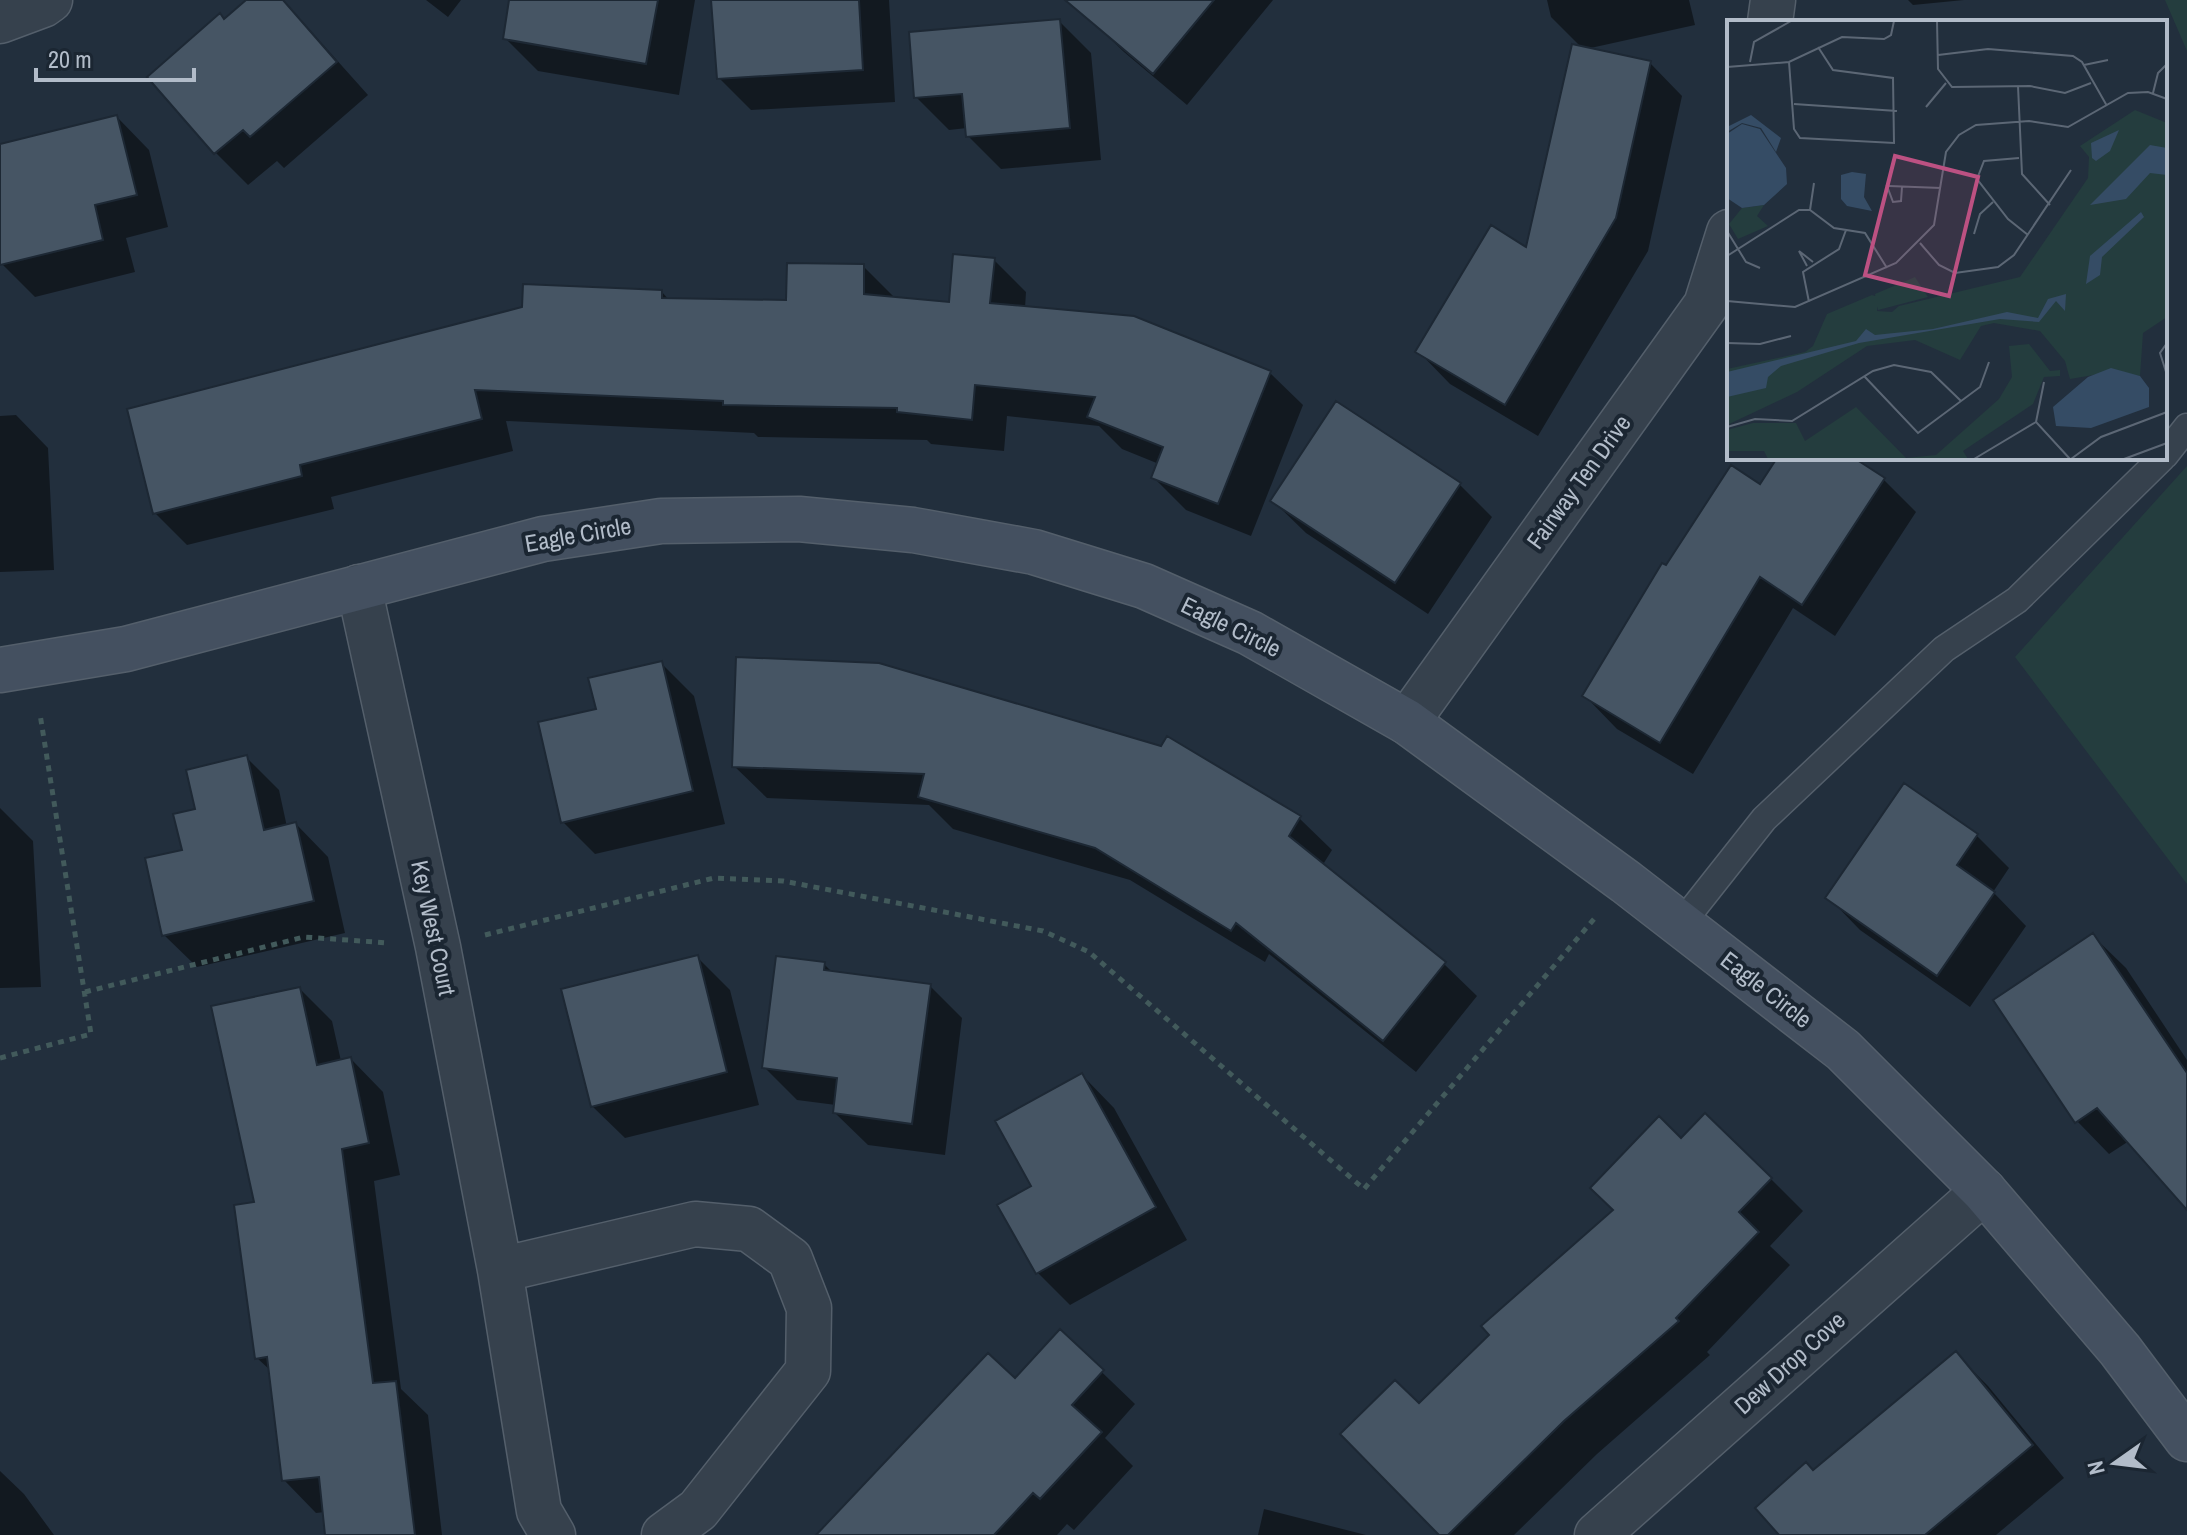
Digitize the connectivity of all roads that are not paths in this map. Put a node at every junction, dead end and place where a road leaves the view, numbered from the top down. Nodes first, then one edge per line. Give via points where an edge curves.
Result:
1 (50, 0) edge
2 (1773, 0) edge
3 (1770, 20) edge
4 (0, 21) edge
5 (1727, 238) edge
6 (2187, 427) edge
7 (2167, 452) edge
8 (2160, 460) edge
9 (359, 587) junction
10 (16, 668) edge
11 (1407, 722) junction
12 (1681, 924) junction
13 (1984, 1191) junction
14 (500, 1270) junction
15 (2187, 1439) edge
16 (553, 1535) edge
17 (664, 1535) edge
18 (1597, 1535) edge

1 - 4 street
2 - 3 street
5 - 11 street, Fairway Ten Drive via 1706,305
6 - 7 lane
8 - 12 lane via 2017,600 1944,649 1764,819
9 - 10 street, Eagle Circle via 126,649
9 - 11 street, Eagle Circle via 543,539 661,521 799,519 913,530 1034,552 1144,586 1250,633
9 - 14 street, Key West Court via 438,947
11 - 12 street, Eagle Circle
12 - 13 street, Eagle Circle via 1843,1050
13 - 15 street, Eagle Circle via 2120,1350
13 - 18 street, Dew Drop Cove
14 - 16 street, Key West Court via 539,1511
14 - 17 street via 695,1224 749,1229 790,1259 809,1308 808,1371 698,1510

